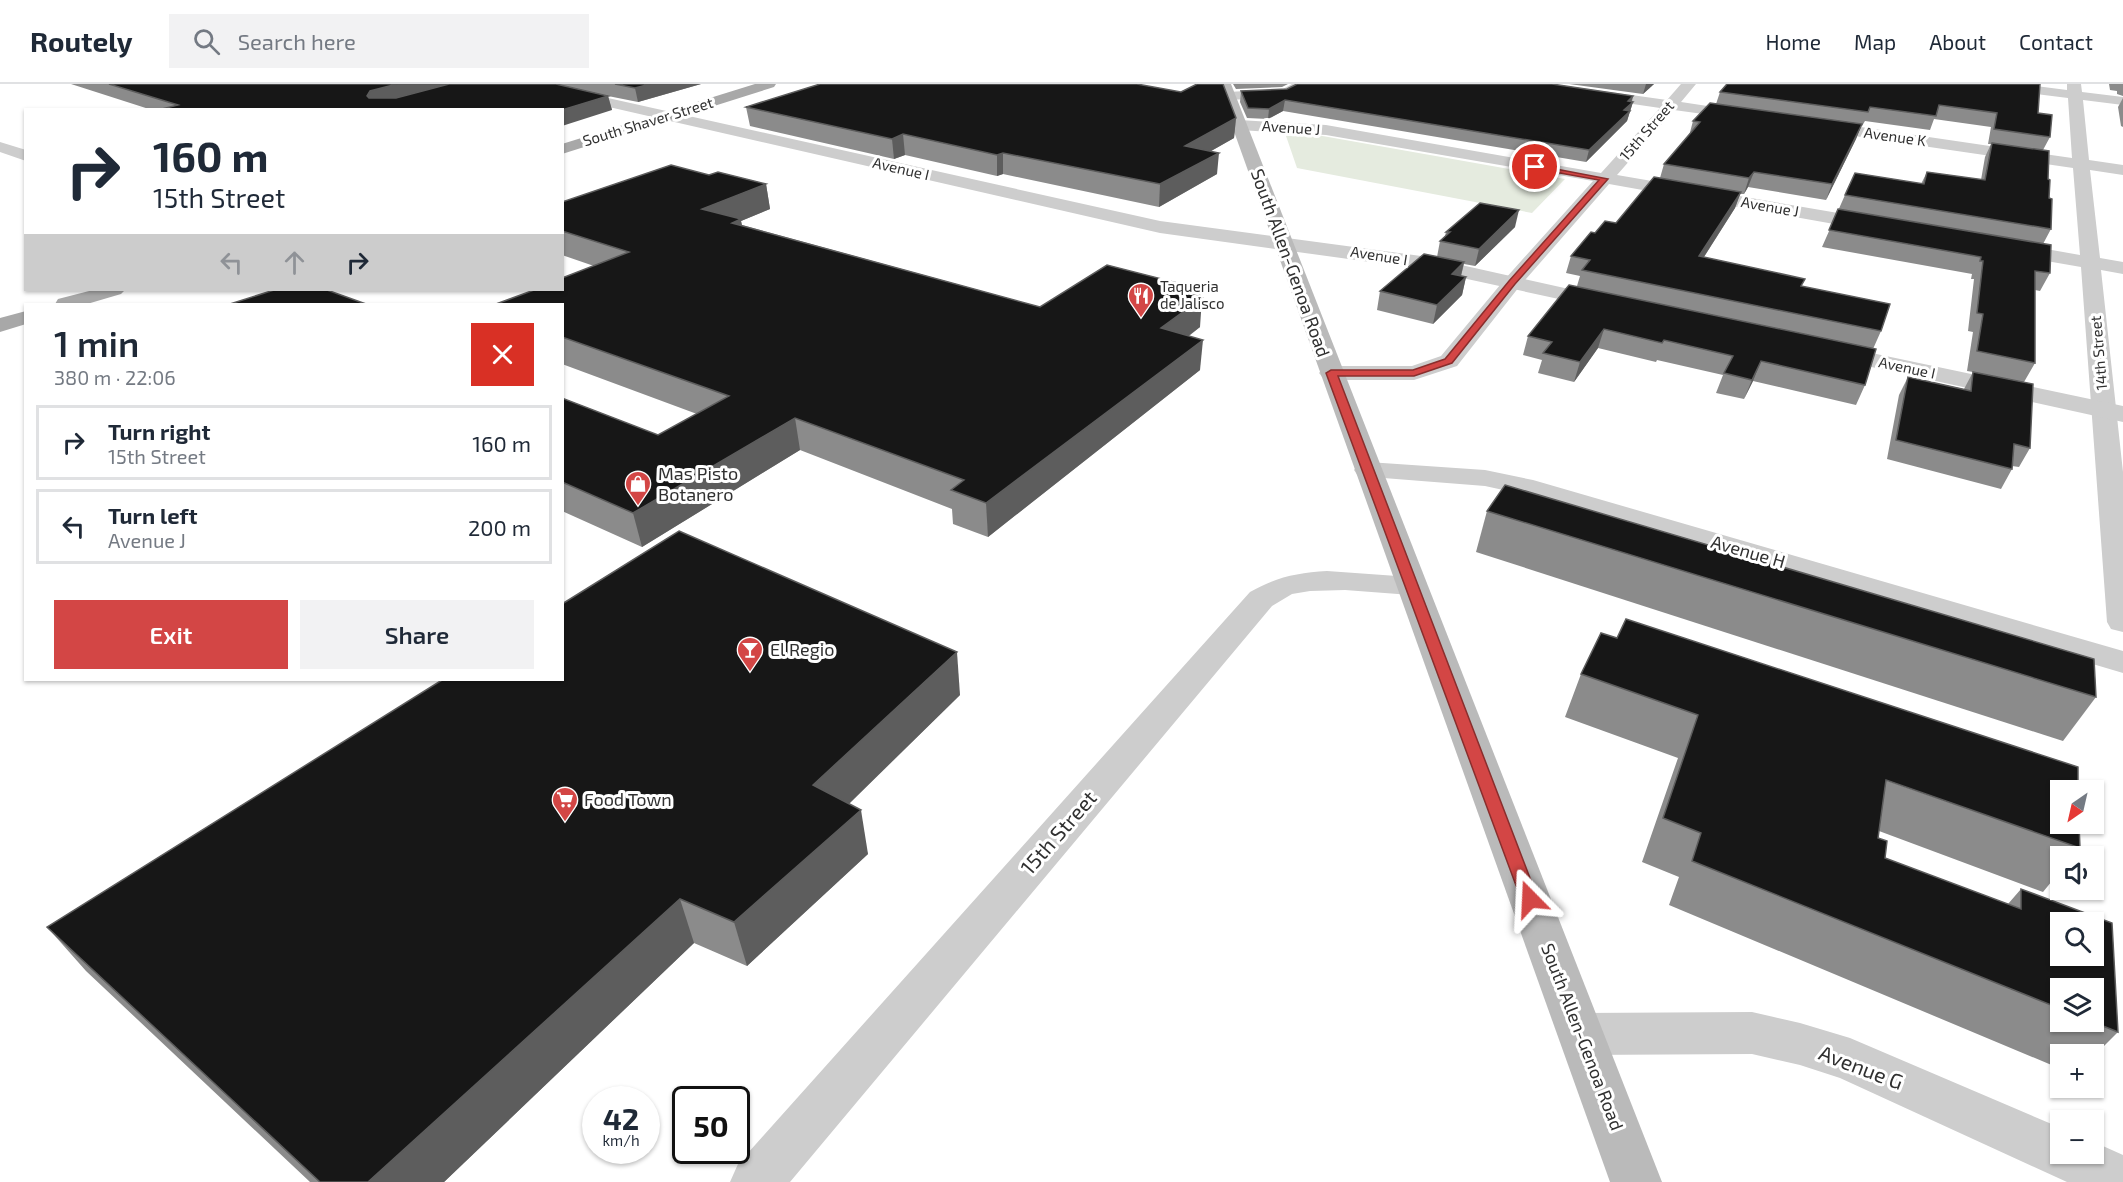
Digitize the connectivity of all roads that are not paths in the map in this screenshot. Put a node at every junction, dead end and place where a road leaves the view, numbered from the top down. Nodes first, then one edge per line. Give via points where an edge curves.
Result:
1 (526, 84) edge
2 (769, 84) edge
3 (1302, 84) edge
4 (1524, 84) edge
5 (1689, 84) edge
6 (1987, 84) edge
7 (2075, 89) edge
8 (1226, 90) edge
9 (2123, 101) edge
10 (1670, 105) junction
11 (668, 116) junction
12 (1764, 118) edge
13 (1799, 123) edge
14 (1239, 125) junction
15 (0, 147) edge
16 (564, 148) edge
17 (24, 155) edge
18 (2082, 164) junction
19 (2123, 170) edge
20 (1604, 179) junction
21 (1894, 229) edge
22 (1284, 245) junction
23 (1987, 245) edge
24 (2091, 262) junction
25 (2123, 268) edge
26 (1512, 283) junction
27 (111, 291) edge
28 (69, 303) edge
29 (1628, 308) edge
30 (24, 318) edge
31 (0, 325) edge
32 (1814, 348) edge
33 (1331, 373) junction
34 (2114, 412) edge
35 (1368, 470) junction
36 (1411, 586) junction
37 (2123, 622) edge
38 (2123, 662) edge
39 (1581, 1034) junction
40 (2123, 1181) edge
41 (756, 1182) edge
42 (1636, 1182) edge

1 - 11 street, Avenue I
2 - 11 main road, South Shaver Street
3 - 8 street via 1286,93
4 - 10 street
5 - 10 street, 15th Street
6 - 7 street
7 - 9 street
7 - 18 street, 14th Street
8 - 14 main road, South Allen-Genoa Road
10 - 12 street
10 - 20 street, 15th Street
11 - 16 main road, South Shaver Street
11 - 22 street, Avenue I via 1160,227
13 - 18 street, Avenue K
14 - 20 street, Avenue J via 1326,130
14 - 22 main road, South Allen-Genoa Road
15 - 17 street
18 - 19 street, Avenue K
18 - 24 street, 14th Street
20 - 21 street, Avenue J
20 - 26 street, 15th Street
22 - 26 street, Avenue I via 1397,258
22 - 33 main road, South Allen-Genoa Road
23 - 24 street
24 - 25 street
24 - 34 street, 14th Street
26 - 29 street, Avenue I
26 - 33 street, 15th Street via 1449,361 1414,373
27 - 28 main road
30 - 31 main road
32 - 34 street, Avenue I
33 - 35 main road, South Allen-Genoa Road
34 - 37 street, 14th Street
35 - 36 main road, South Allen-Genoa Road
35 - 38 street, Avenue H via 1485,478 1523,486
36 - 39 main road, South Allen-Genoa Road
36 - 41 street, 15th Street via 1306,583 1282,587 1261,599
39 - 40 street, Avenue G via 1752,1033 1800,1044 1850,1060
39 - 42 main road, South Allen-Genoa Road

